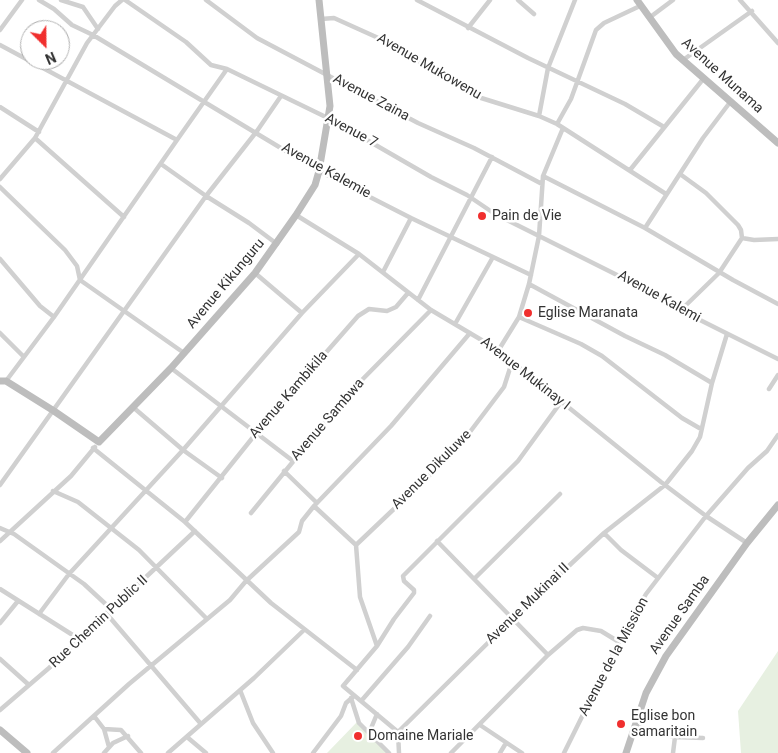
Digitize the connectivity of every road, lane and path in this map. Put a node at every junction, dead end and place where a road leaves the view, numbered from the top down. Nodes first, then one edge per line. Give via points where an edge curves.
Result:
1 (22, 0) edge
2 (39, 0) edge
3 (61, 0) edge
4 (124, 0) edge
5 (206, 0) edge
6 (319, 0) edge
7 (417, 0) edge
8 (490, 0) edge
9 (518, 0) edge
10 (673, 0) edge
11 (740, 0) edge
12 (574, 1) edge
13 (639, 3) edge
14 (752, 11) junction
15 (534, 14) dead end
16 (321, 18) junction
17 (649, 18) junction
18 (468, 28) junction
19 (98, 29) junction
20 (0, 30) edge
21 (93, 35) junction
22 (778, 43) edge
23 (0, 46) edge
24 (683, 60) junction
25 (548, 68) junction
26 (227, 69) junction
27 (328, 76) junction
28 (704, 78) junction
29 (577, 79) junction
30 (66, 80) junction
31 (281, 96) junction
32 (730, 101) junction
33 (202, 102) junction
34 (0, 107) edge
35 (539, 116) junction
36 (328, 119) junction
37 (557, 124) junction
38 (664, 127) junction
39 (564, 128) junction
40 (257, 131) junction
41 (39, 132) junction
42 (35, 138) junction
43 (177, 140) junction
44 (778, 143) edge
45 (492, 158) junction
46 (161, 164) junction
47 (319, 170) junction
48 (630, 170) junction
49 (680, 174) junction
50 (543, 176) junction
51 (0, 179) edge
52 (542, 184) junction
53 (0, 187) edge
54 (666, 194) junction
55 (206, 196) junction
56 (470, 199) junction
57 (296, 215) junction
58 (124, 217) junction
59 (411, 218) junction
60 (645, 228) junction
61 (452, 236) junction
62 (539, 236) junction
63 (742, 238) junction
64 (778, 239) edge
65 (277, 244) junction
66 (359, 254) junction
67 (493, 257) junction
68 (0, 259) edge
69 (383, 272) junction
70 (255, 273) junction
71 (719, 273) junction
72 (531, 275) junction
73 (80, 280) junction
74 (529, 284) junction
75 (408, 293) junction
76 (418, 300) junction
77 (778, 304) edge
78 (682, 309) junction
79 (431, 310) junction
80 (124, 311) junction
81 (302, 313) junction
82 (54, 317) junction
83 (519, 317) junction
84 (455, 324) junction
85 (0, 333) edge
86 (470, 333) junction
87 (727, 334) junction
88 (498, 351) junction
89 (184, 353) junction
90 (24, 357) junction
91 (778, 359) edge
92 (512, 362) junction
93 (171, 368) junction
94 (778, 375) edge
95 (3, 381) edge
96 (712, 383) junction
97 (769, 389) dead end
98 (561, 402) junction
99 (220, 405) junction
100 (134, 408) junction
101 (54, 411) junction
102 (701, 429) junction
103 (257, 433) junction
104 (778, 435) edge
105 (96, 445) junction
106 (183, 450) junction
107 (293, 461) junction
108 (284, 471) junction
109 (222, 478) junction
110 (0, 485) edge
111 (665, 485) junction
112 (53, 491) junction
113 (145, 491) junction
114 (560, 494) dead end
115 (315, 505) junction
116 (778, 505) edge
117 (251, 513) dead end
118 (706, 516) junction
119 (185, 522) junction
120 (0, 528) edge
121 (112, 528) junction
122 (195, 531) junction
123 (10, 532) junction
124 (604, 533) junction
125 (0, 541) edge
126 (437, 541) junction
127 (747, 543) junction
128 (356, 545) junction
129 (158, 567) junction
130 (69, 574) junction
131 (658, 578) junction
132 (474, 579) junction
133 (246, 581) junction
134 (0, 589) edge
135 (18, 601) junction
136 (111, 609) junction
137 (106, 613) junction
138 (39, 614) junction
139 (430, 616) dead end
140 (207, 619) junction
141 (512, 619) junction
142 (0, 623) edge
143 (304, 630) junction
144 (79, 639) junction
145 (619, 642) junction
146 (377, 646) junction
147 (548, 655) junction
148 (0, 659) edge
149 (152, 666) junction
150 (357, 670) junction
151 (29, 685) junction
152 (240, 690) junction
153 (352, 697) junction
154 (362, 700) junction
155 (0, 710) edge
156 (377, 714) junction
157 (94, 716) junction
158 (201, 724) junction
159 (480, 725) junction
160 (634, 726) junction
161 (104, 729) junction
162 (0, 730) edge
163 (398, 732) junction
164 (369, 733) junction
165 (128, 736) junction
166 (675, 736) junction
167 (187, 737) junction
168 (703, 738) dead end
169 (506, 743) junction
170 (109, 747) junction
171 (27, 753) edge
172 (53, 753) edge
173 (104, 753) edge
174 (141, 753) edge
175 (168, 753) edge
176 (206, 753) edge
177 (273, 753) edge
178 (313, 753) edge
179 (389, 753) edge
180 (399, 753) edge
181 (451, 753) edge
182 (500, 753) edge
183 (522, 753) edge
184 (564, 753) edge
185 (626, 753) edge
186 (673, 753) edge

1 - 20 street
2 - 21 street, Avenue Kalemie via 72,25
3 - 19 street via 84,7
4 - 19 street via 115,6
4 - 26 street, Avenue 7 via 186,42 203,59
5 - 27 street, Avenue Zaina via 257,38
6 - 16 street, Avenue Kikunguru
7 - 18 street
8 - 18 street
9 - 15 street
10 - 17 street
11 - 14 street
12 - 25 street
13 - 17 street, Avenue Munama
13 - 29 street via 600,26
14 - 22 street
14 - 24 street
16 - 27 street, Avenue Kikunguru
16 - 35 street, Avenue Mukowenu via 334,18 385,41 478,97
17 - 24 street, Avenue Munama
18 - 25 street
19 - 21 street
21 - 30 street
21 - 33 street, Avenue Kalemie
23 - 30 street
24 - 28 street, Avenue Munama
25 - 29 street
25 - 35 street
26 - 31 street, Avenue 7
26 - 33 street
27 - 36 street, Avenue Kikunguru
27 - 45 street, Avenue Zaina via 418,124
28 - 32 street, Avenue Munama
28 - 38 street
29 - 37 street via 567,108
29 - 38 street
30 - 41 street
30 - 43 street
31 - 36 street, Avenue 7
31 - 40 street
32 - 44 street, Avenue Munama
32 - 49 street
33 - 40 street, Avenue Kalemie
33 - 43 street
34 - 41 street
35 - 37 street, Avenue Mukowenu
36 - 47 street, Avenue Kikunguru
36 - 56 street, Avenue 7
37 - 39 street, Avenue Mukowenu
38 - 48 street
39 - 48 street, Avenue Mukowenu
39 - 50 street
40 - 47 street, Avenue Kalemie
40 - 55 street
41 - 42 street
42 - 51 street
42 - 58 street
43 - 46 street
45 - 52 street, Avenue Zaina
45 - 56 street
46 - 55 street
46 - 58 street
47 - 57 street, Avenue Kikunguru via 315,185
47 - 59 street, Avenue Kalemie
48 - 54 street, Avenue Mukowenu
49 - 54 street
49 - 63 street via 701,188 738,225
50 - 52 street
50 - 60 street
52 - 62 street
53 - 73 street via 65,250 77,266
54 - 60 street
55 - 65 street
55 - 80 street
56 - 61 street
56 - 62 street, Avenue 7
57 - 65 street, Avenue Kikunguru
57 - 66 street, Avenue Mukinay I
58 - 73 street
59 - 61 street, Avenue Kalemie
59 - 69 street
60 - 71 street
61 - 67 street, Avenue Kalemie
61 - 76 street
62 - 72 street
62 - 78 street, Avenue Kalemi
63 - 64 street
63 - 71 street
65 - 70 street, Avenue Kikunguru
66 - 69 street, Avenue Mukinay I
66 - 81 street
67 - 72 street, Avenue Kalemie
67 - 84 street
68 - 82 street via 40,306
69 - 75 street, Avenue Mukinay I
70 - 81 street
70 - 89 street, Avenue Kikunguru
71 - 77 street
71 - 78 street
72 - 74 street
73 - 80 street
73 - 82 street
74 - 83 street
74 - 96 street
75 - 76 street, Avenue Mukinay I
75 - 103 street, Avenue Kambikila via 396,307 387,311 369,310 358,316
76 - 79 street, Avenue Mukinay I
78 - 87 street, Avenue Kalemi
79 - 84 street, Avenue Mukinay I
79 - 107 street, Avenue Sambwa via 350,392
80 - 89 street
80 - 101 street
81 - 99 street
82 - 90 street
83 - 88 street
83 - 102 street via 602,356
84 - 86 street, Avenue Mukinay I
85 - 90 street
86 - 88 street, Avenue Mukinay I
86 - 115 street via 391,426
87 - 91 street, Avenue Kalemi
87 - 96 street, Avenue Mukinai II
88 - 92 street, Avenue Mukinay I
89 - 93 street, Avenue Kikunguru
90 - 95 street
92 - 98 street, Avenue Mukinay I
92 - 128 street, Avenue Dikuluwe via 504,388 457,449
93 - 99 street
93 - 100 street, Avenue Kikunguru
94 - 97 street
95 - 101 street
96 - 102 street, Avenue Mukinai II
98 - 111 street, Avenue Mukinay I
98 - 126 street via 518,461
99 - 103 street
99 - 106 street
100 - 105 street, Avenue Kikunguru
100 - 106 street
101 - 105 street
101 - 110 street
102 - 111 street, Avenue Mukinai II via 692,451
103 - 107 street
103 - 109 street, Avenue Kambikila
104 - 118 street, Avenue de la Mission
105 - 112 street via 71,476
105 - 113 street
106 - 109 street
106 - 113 street
107 - 108 street, Avenue Sambwa
108 - 115 street
108 - 117 street, Avenue Sambwa
109 - 119 street, Avenue Kambikila
111 - 118 street, Avenue Mukinay I
111 - 124 street, Avenue Mukinai II
112 - 121 street via 78,502
112 - 123 street
113 - 119 street
113 - 121 street
114 - 132 street
115 - 128 street
115 - 133 street via 302,520 299,532
116 - 127 street, Avenue Samba
118 - 127 street, Avenue Mukinay I
118 - 131 street, Avenue de la Mission
119 - 122 street
120 - 123 street
121 - 129 street
121 - 130 street
122 - 129 street, Rue Chemin Public II
122 - 133 street
123 - 125 street
123 - 130 street
124 - 131 street
124 - 141 street, Avenue Mukinai II
126 - 132 street
126 - 146 street via 402,578 414,593
127 - 160 street, Avenue Samba via 666,656 646,693
128 - 146 street via 360,597
129 - 136 street, Rue Chemin Public II
129 - 140 street
130 - 136 street via 102,598
130 - 138 street
131 - 145 street, Avenue de la Mission
132 - 141 street
133 - 140 street
133 - 143 street
134 - 135 street
135 - 138 street
135 - 142 street
136 - 137 street, Rue Chemin Public II
137 - 144 street, Rue Chemin Public II
137 - 149 street
138 - 144 street
139 - 154 street
140 - 149 street
141 - 147 street
141 - 163 street, Avenue Mukinai II
143 - 150 street
143 - 152 street
144 - 151 street, Rue Chemin Public II
145 - 147 street via 606,633 583,628
145 - 184 street, Avenue de la Mission
146 - 150 street
147 - 159 street
148 - 151 street
149 - 157 street
149 - 158 street
150 - 153 street via 343,686
151 - 155 street, Rue Chemin Public II
152 - 158 street
152 - 177 street via 253,723
153 - 154 street
153 - 164 street via 359,723
153 - 178 street
154 - 156 street
156 - 163 street
156 - 164 street
157 - 161 street
157 - 172 street
158 - 167 street
159 - 169 street
159 - 181 street
160 - 166 street
160 - 185 street, Avenue Samba
161 - 165 street via 121,730
161 - 170 street
162 - 171 street
163 - 180 street
164 - 179 street
165 - 170 street
165 - 174 street
166 - 168 street
166 - 186 street
167 - 175 street
167 - 176 street
169 - 182 street
169 - 183 street
170 - 173 street

